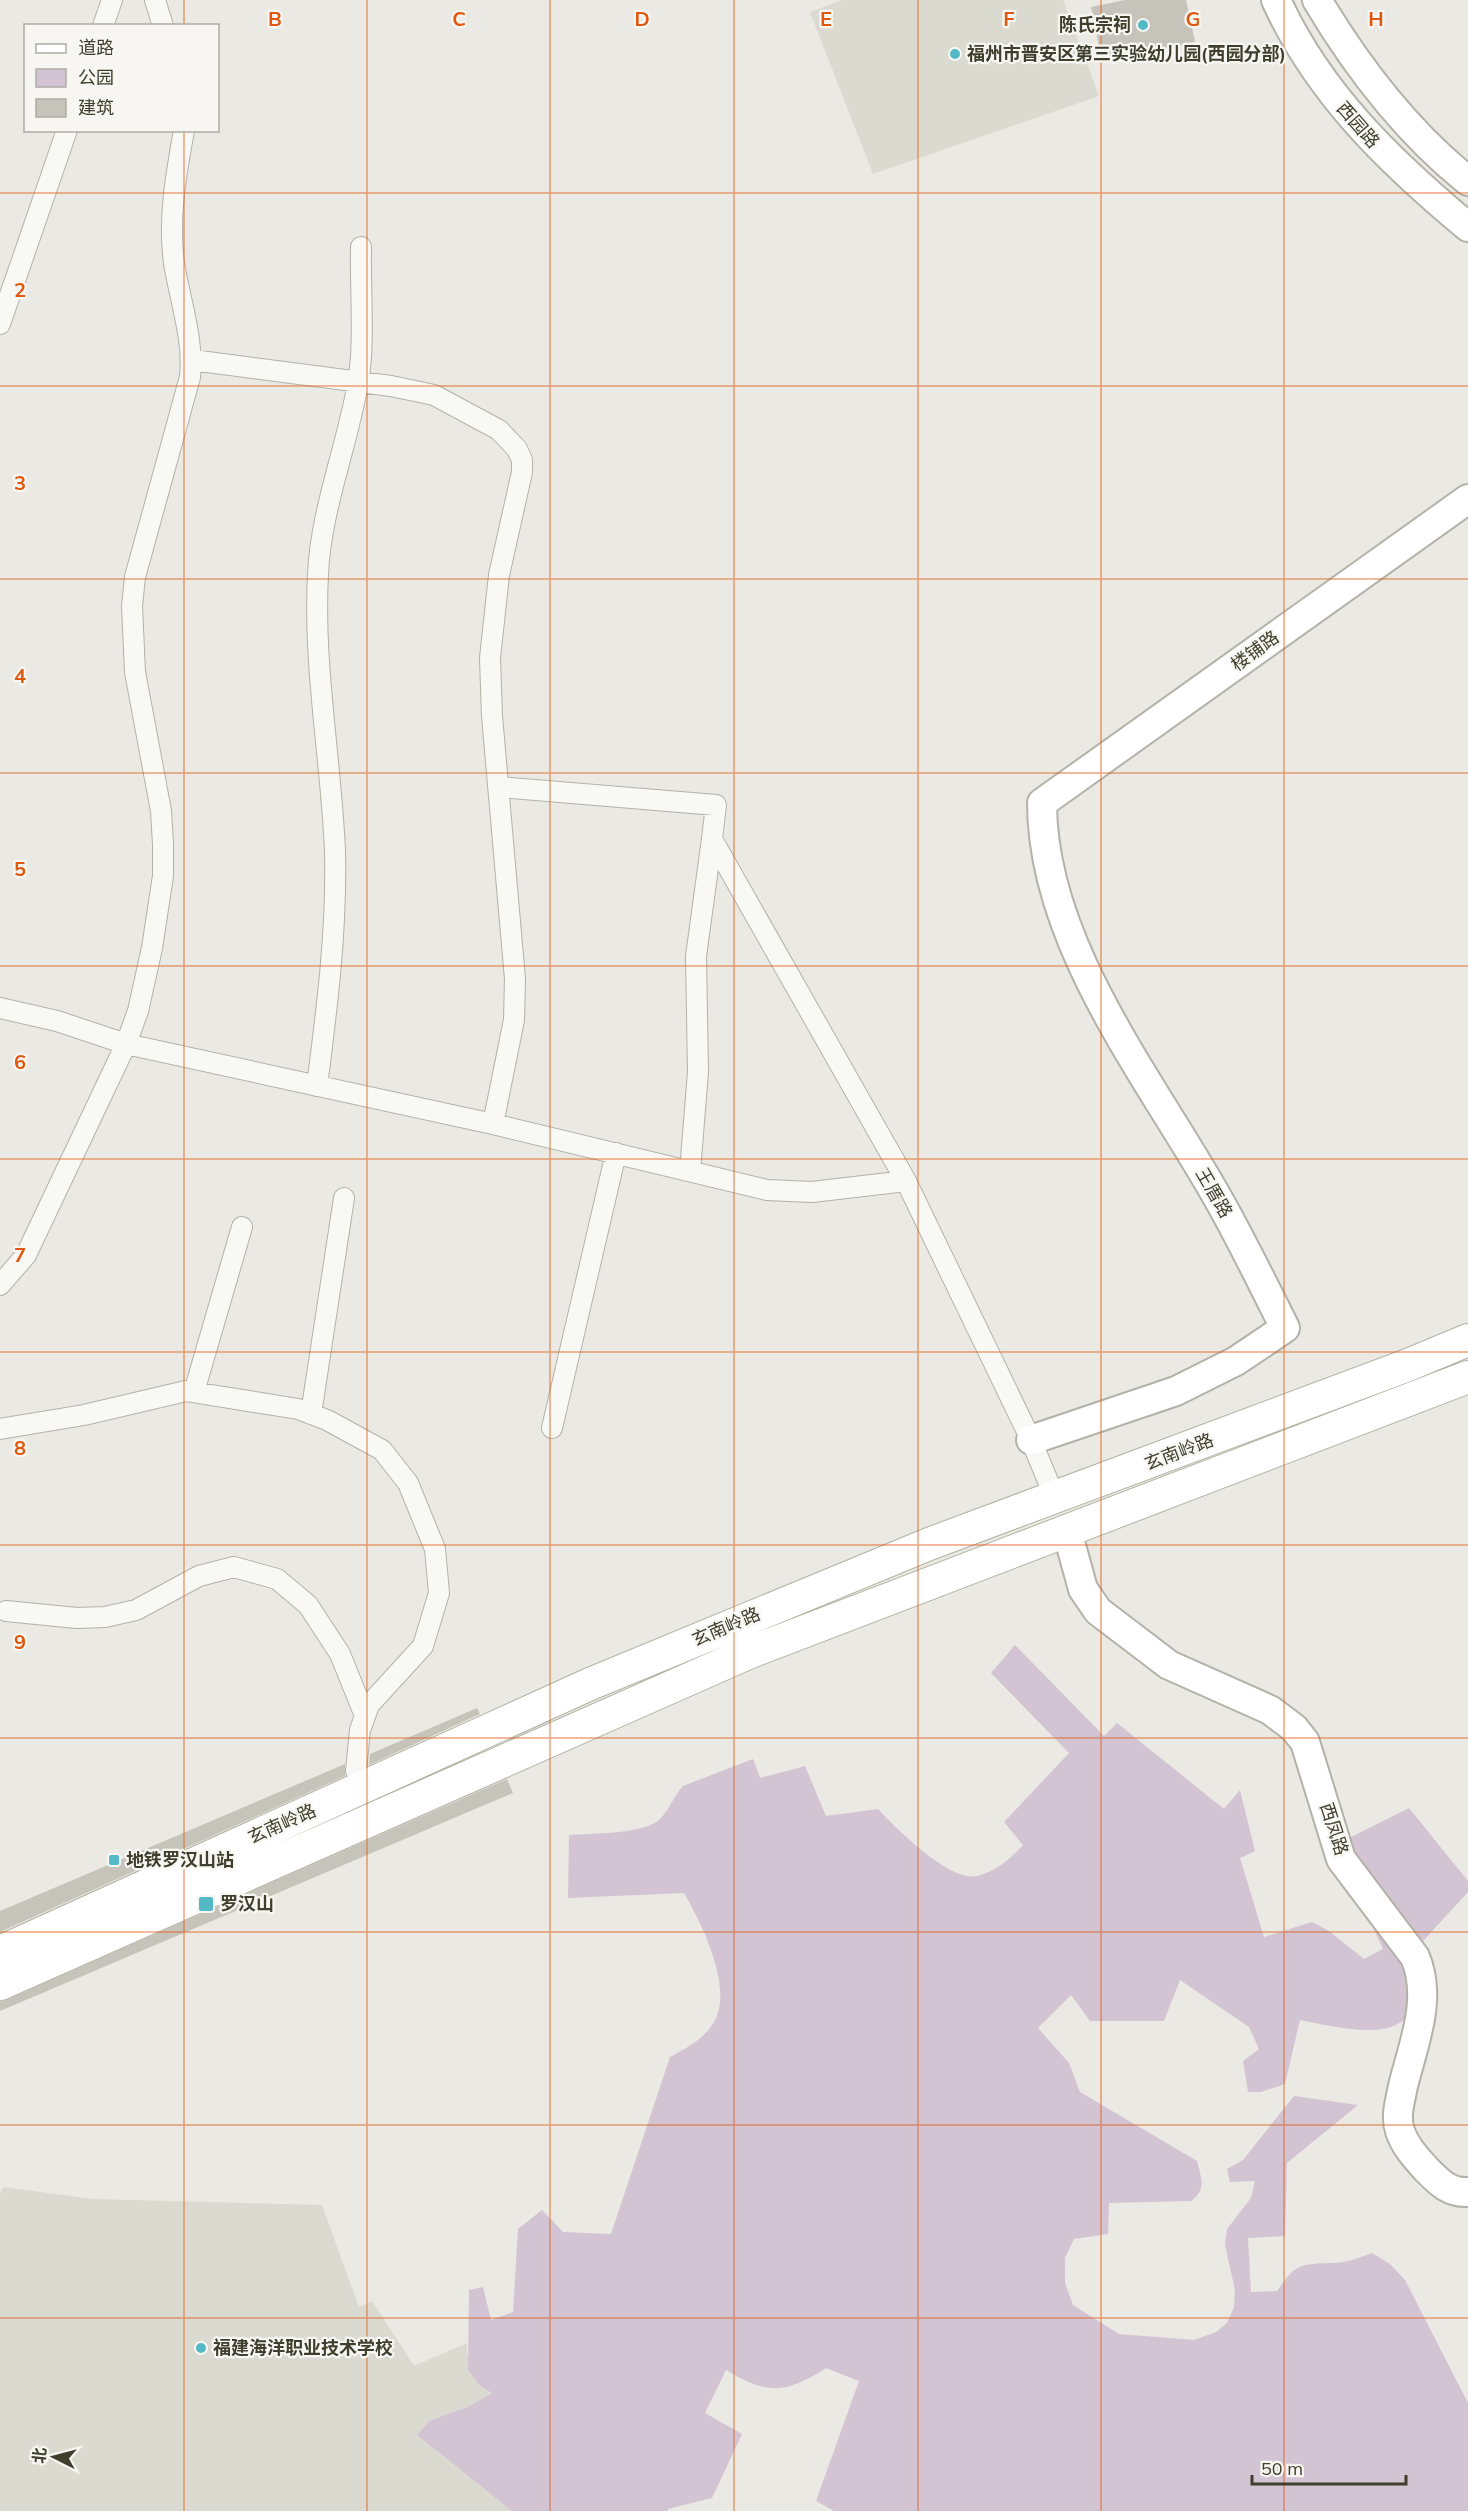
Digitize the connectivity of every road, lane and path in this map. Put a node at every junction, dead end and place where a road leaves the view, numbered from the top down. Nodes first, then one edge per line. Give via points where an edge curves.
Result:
1 (112, 0) edge
2 (155, 0) edge
3 (1276, 0) edge
4 (1317, 0) edge
5 (104, 24) edge
6 (162, 24) edge
7 (66, 132) edge
8 (184, 132) edge
9 (1468, 181) edge
10 (1468, 227) edge
11 (361, 247) dead end
12 (0, 324) edge
13 (192, 360) junction
14 (359, 382) junction
15 (1468, 499) edge
16 (500, 787) junction
17 (1042, 803) joint
18 (712, 839) junction
19 (0, 1008) edge
20 (126, 1044) junction
21 (317, 1086) junction
22 (493, 1124) junction
23 (616, 1153) junction
24 (690, 1171) junction
25 (906, 1181) junction
26 (344, 1198) dead end
27 (242, 1227) dead end
28 (0, 1285) edge
29 (1468, 1340) edge
30 (1468, 1377) edge
31 (194, 1392) junction
32 (311, 1414) junction
33 (552, 1428) dead end
34 (0, 1430) edge
35 (1031, 1440) junction
36 (1055, 1498) junction
37 (1067, 1531) junction
38 (6, 1611) dead end
39 (365, 1716) junction
40 (356, 1771) dead end
41 (0, 1952) edge
42 (0, 1984) edge
43 (1468, 2192) edge

1 - 5 street
2 - 6 street
3 - 10 street, 西园路 via 1320,77 1354,122 1405,174
4 - 9 street via 1353,56 1386,97 1425,142
7 - 12 street
8 - 13 street via 173,191 172,230
11 - 14 street
13 - 14 street
13 - 20 street via 135,577 132,606 135,672 161,811 163,876 146,982
14 - 16 street via 414,390 451,403 499,430 522,460 491,631 492,716
14 - 21 street via 321,538 318,572 317,625 335,889
15 - 17 street, 楼铺路
16 - 18 street via 716,805
16 - 22 street via 515,997
17 - 35 street, 王厝路 via 1054,890 1088,975 1220,1202 1285,1328 1225,1368 1176,1391
18 - 24 street via 696,956 698,1064
18 - 25 street
19 - 20 street via 57,1021
20 - 21 street
20 - 28 street via 26,1255
21 - 22 street
22 - 23 street
23 - 24 street
23 - 33 street
24 - 25 street via 789,1193
25 - 35 street
26 - 32 street
27 - 31 street
29 - 36 main road, 玄南岭路
30 - 37 main road, 玄南岭路
31 - 32 street
31 - 34 street
32 - 39 street via 382,1450 408,1483 435,1549 439,1593 423,1646 369,1705
35 - 36 street
36 - 41 main road, 玄南岭路 via 929,1544 590,1684
37 - 42 main road, 玄南岭路 via 818,1624
37 - 43 street, 西凤路 via 1083,1589 1098,1611 1169,1665 1270,1710 1305,1742 1341,1859 1414,1958 1422,1976 1422,2003 1398,2109 1400,2130 1416,2158 1442,2184 1450,2190
38 - 39 street via 105,1617 136,1610 199,1576 234,1567 277,1579 308,1605 340,1654
39 - 40 street

